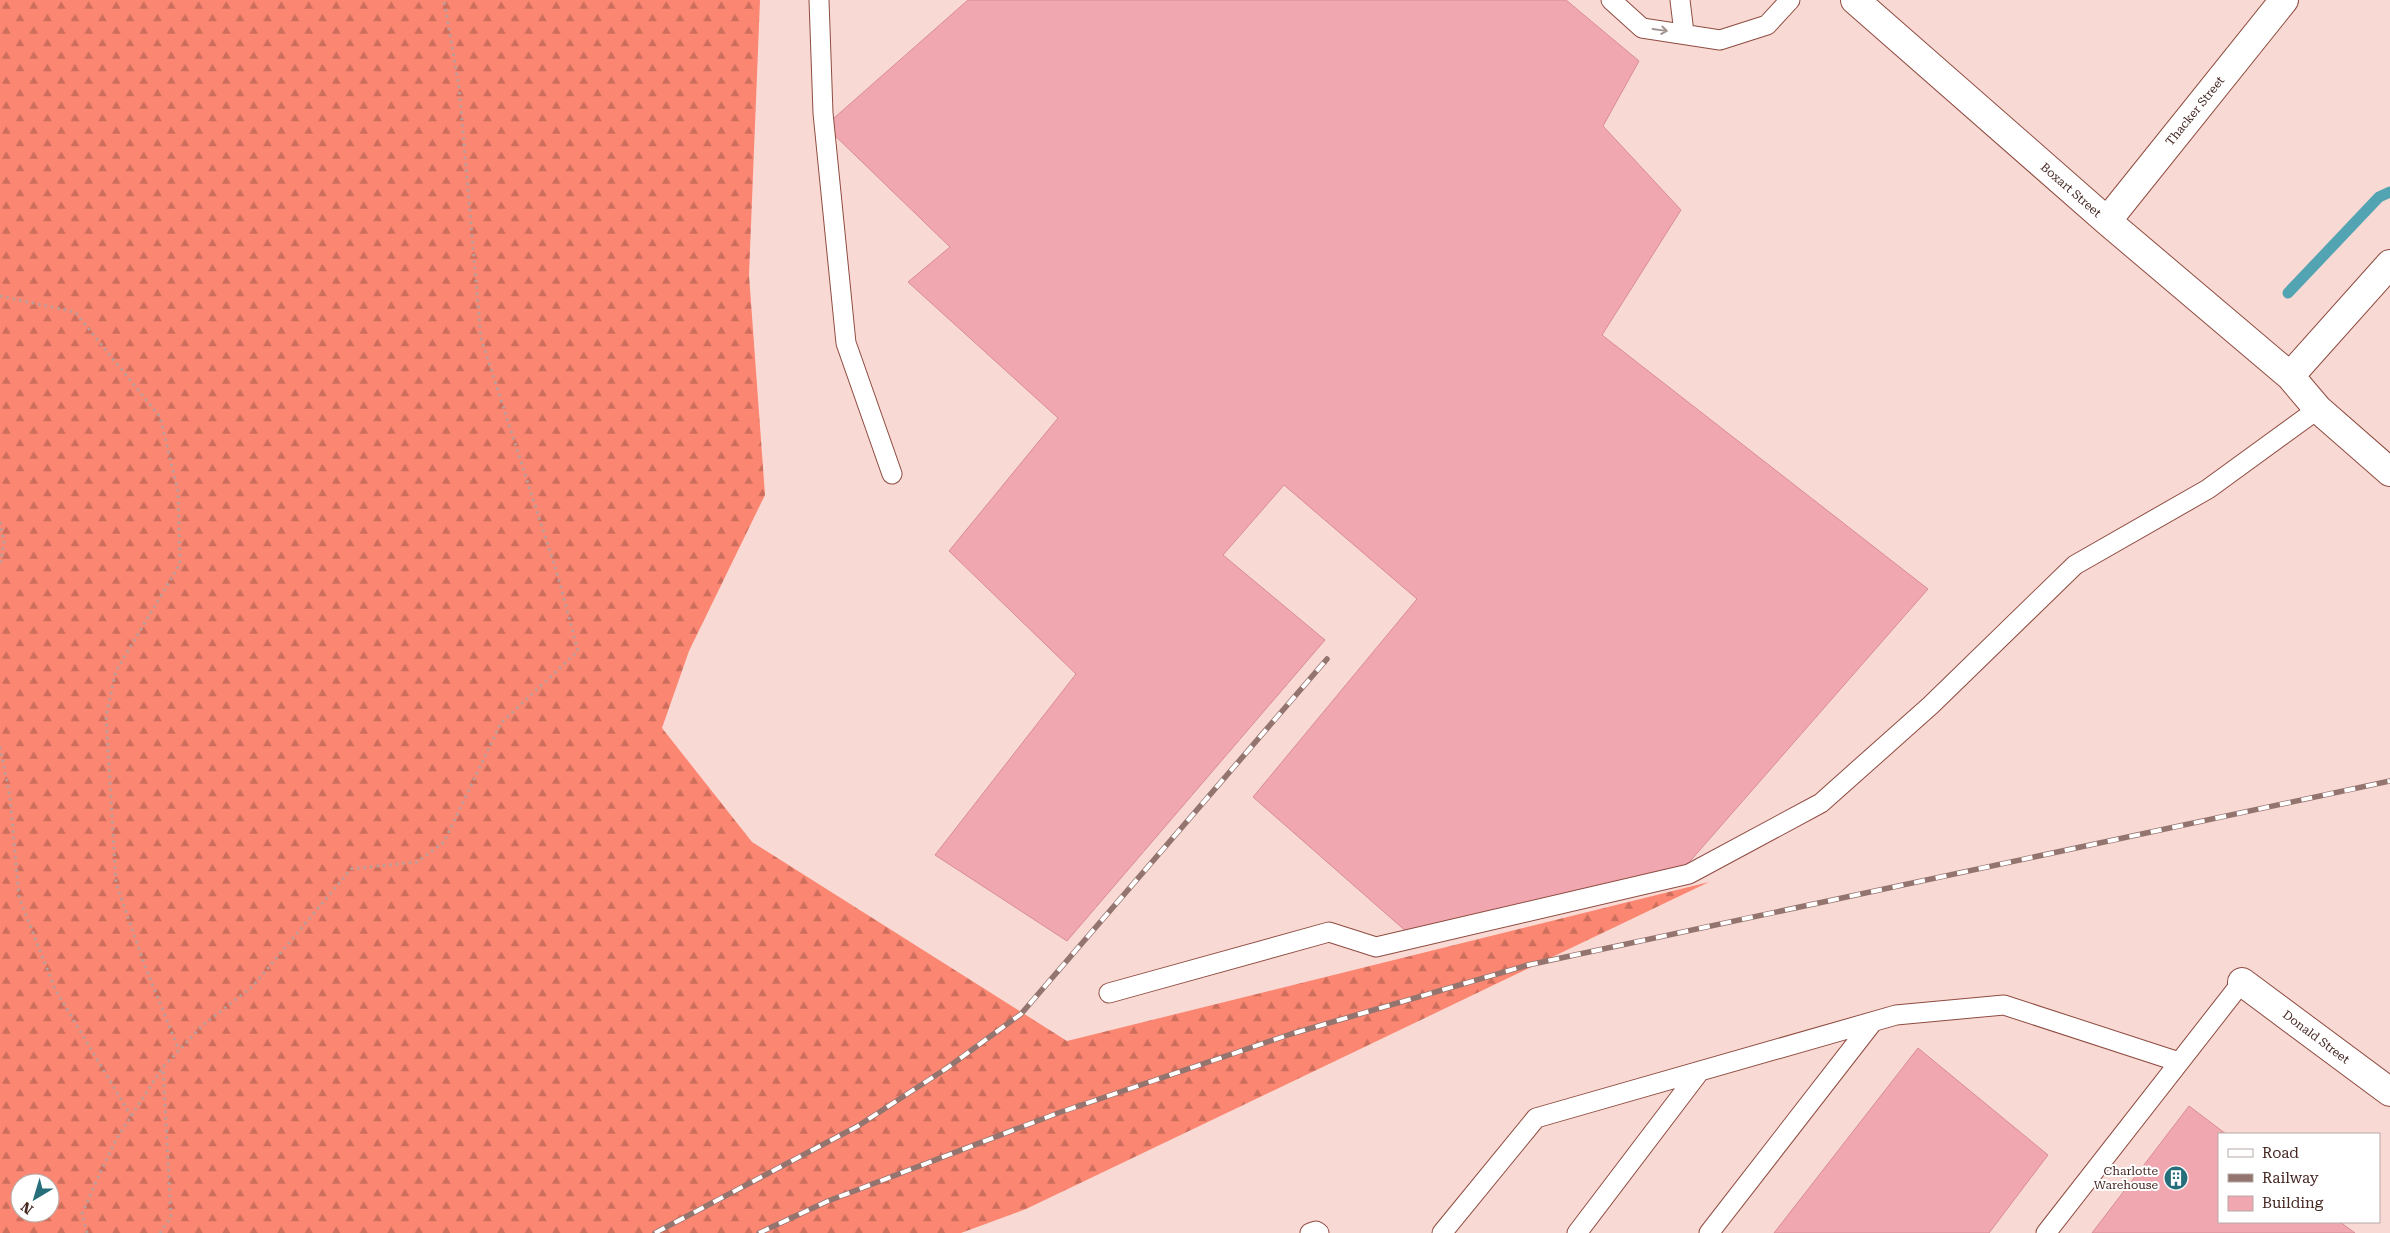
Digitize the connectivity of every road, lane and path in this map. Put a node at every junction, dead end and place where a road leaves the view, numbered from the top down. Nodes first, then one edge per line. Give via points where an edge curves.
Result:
1 (444, 0) edge
2 (820, 0) edge
3 (1611, 0) edge
4 (1680, 0) edge
5 (1790, 0) edge
6 (1855, 0) edge
7 (2284, 0) edge
8 (1684, 34) junction
9 (2107, 221) junction
10 (2390, 264) edge
11 (0, 296) edge
12 (2290, 376) junction
13 (2318, 409) junction
14 (2390, 472) edge
15 (892, 474) dead end
16 (0, 522) edge
17 (0, 567) edge
18 (0, 747) edge
19 (2242, 982) joint
20 (1109, 993) dead end
21 (1872, 1023) junction
22 (179, 1050) junction
23 (2180, 1062) junction
24 (163, 1066) junction
25 (1700, 1071) junction
26 (2390, 1092) edge
27 (131, 1116) junction
28 (87, 1233) edge
29 (160, 1233) edge
30 (1310, 1233) edge
31 (1319, 1233) edge
32 (1442, 1233) edge
33 (1577, 1233) edge
34 (1709, 1233) edge
35 (2046, 1233) edge

1 - 22 path via 459,87 481,338 557,573 578,651 501,723 444,842 417,862 351,869 253,986 203,1025
2 - 15 lane via 823,113 846,343
3 -> 8 lane via 1642,28
4 - 8 lane
5 - 8 lane via 1767,25 1720,40
6 - 9 street, Boxart Street
7 - 9 street, Thacker Street
9 - 12 street, Boxart Street
10 - 12 street
11 - 22 path via 75,312 160,417 178,491 180,564 116,671 106,716 116,883
12 - 13 street, Boxart Street
13 - 14 street, Boxart Street
13 - 20 lane via 2208,490 2075,565 1931,705 1821,804 1689,874 1376,948 1330,932
16 - 17 path via 4,542
18 - 27 path via 10,797 19,897 56,989
19 - 23 lane
19 - 26 street, Donald Street
21 - 23 lane via 1896,1014 2004,1005
21 - 25 lane
21 - 34 lane
22 - 24 path
23 - 35 lane
24 - 27 path
24 - 29 path via 171,1217
25 - 32 lane via 1536,1118
25 - 33 lane
27 - 28 path via 117,1138 82,1214
30 - 31 lane

